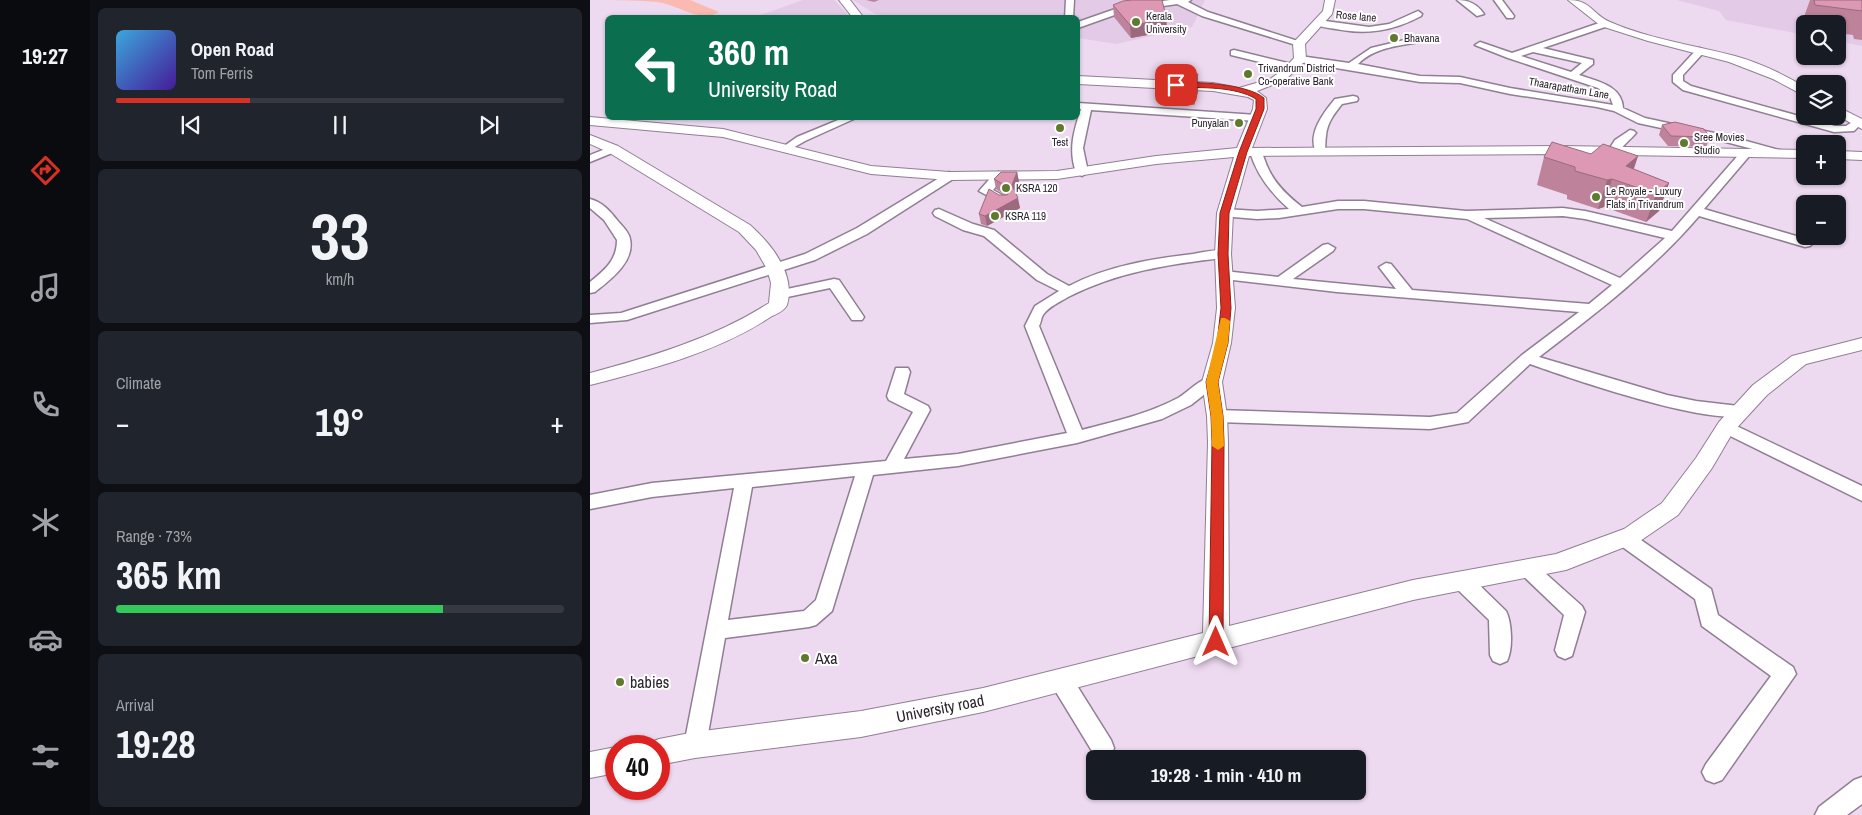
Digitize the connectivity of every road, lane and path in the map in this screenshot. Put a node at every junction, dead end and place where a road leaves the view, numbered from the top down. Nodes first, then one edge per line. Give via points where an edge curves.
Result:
1 (844, 0) edge
2 (1070, 0) edge
3 (1182, 0) edge
4 (1330, 0) edge
5 (1461, 0) edge
6 (1498, 0) edge
7 (1574, 0) edge
8 (1418, 14) dead end
9 (1480, 14) dead end
10 (856, 15) edge
11 (1069, 15) edge
12 (1510, 16) dead end
13 (1080, 23) edge
14 (1318, 23) junction
15 (1605, 24) junction
16 (1421, 39) dead end
17 (1299, 43) junction
18 (1480, 45) dead end
19 (1532, 49) junction
20 (1700, 51) junction
21 (1498, 52) junction
22 (1234, 53) dead end
23 (1511, 56) junction
24 (1486, 58) dead end
25 (1296, 63) junction
26 (1351, 66) junction
27 (1572, 76) junction
28 (1080, 80) edge
29 (1796, 87) edge
30 (1265, 92) junction
31 (1353, 98) dead end
32 (1082, 106) edge
33 (1618, 109) junction
34 (1846, 116) edge
35 (1257, 118) junction
36 (1080, 119) edge
37 (846, 120) edge
38 (1080, 120) edge
39 (590, 121) edge
40 (1859, 124) edge
41 (1630, 132) dead end
42 (590, 139) edge
43 (786, 149) junction
44 (613, 150) junction
45 (1320, 150) junction
46 (1614, 151) junction
47 (1250, 152) junction
48 (1779, 153) junction
49 (1745, 154) junction
50 (1796, 154) edge
51 (1846, 155) edge
52 (1862, 156) edge
53 (590, 159) edge
54 (1082, 172) junction
55 (949, 176) junction
56 (999, 176) junction
57 (1005, 200) edge
58 (590, 203) edge
59 (1299, 210) junction
60 (1696, 210) junction
61 (939, 213) dead end
62 (1225, 213) junction
63 (1466, 215) junction
64 (1675, 236) junction
65 (1796, 240) edge
66 (1328, 248) dead end
67 (1223, 254) junction
68 (774, 267) junction
69 (1386, 267) dead end
70 (1224, 275) junction
71 (1281, 281) junction
72 (1622, 284) junction
73 (590, 289) edge
74 (1069, 291) junction
75 (1408, 294) junction
76 (778, 295) junction
77 (1592, 309) junction
78 (857, 317) dead end
79 (590, 319) edge
80 (1862, 344) edge
81 (1527, 358) junction
82 (902, 372) dead end
83 (590, 379) edge
84 (1212, 382) junction
85 (1217, 416) junction
86 (1733, 419) junction
87 (1077, 437) junction
88 (891, 467) junction
89 (866, 470) junction
90 (744, 482) junction
91 (1862, 494) edge
92 (590, 502) edge
93 (1624, 538) junction
94 (1528, 569) junction
95 (1462, 581) junction
96 (717, 630) junction
97 (1216, 642) junction
98 (1565, 650) dead end
99 (1500, 655) dead end
100 (1061, 680) junction
101 (695, 745) junction
102 (1103, 748) dead end
103 (670, 750) edge
104 (605, 762) edge
105 (590, 765) edge
106 (1714, 772) dead end
107 (1862, 788) edge
108 (1827, 815) edge

1 - 10 street
2 - 11 street
3 - 13 street via 1121,10
3 - 17 street via 1205,14
4 - 14 street via 1328,12
5 - 9 street
6 - 12 street
7 - 15 street
8 - 14 street, Rose lane via 1399,25 1377,30
14 - 17 street
15 - 19 street
15 - 20 street
16 - 26 street via 1372,50 1362,54
17 - 25 street
18 - 21 street
19 - 23 street
19 - 27 street via 1590,62
20 - 29 street via 1755,67
20 - 40 street via 1678,75 1681,85 1834,129 1845,130
21 - 23 street
21 - 24 street
22 - 25 street, Thaarapatham Lane
23 - 27 street
25 - 26 street, Thaarapatham Lane
25 - 30 street
26 - 33 street, Thaarapatham Lane via 1420,79 1460,80
27 - 33 street via 1611,92
28 - 30 street via 1213,87 1252,94
30 - 35 street
31 - 45 street via 1339,101 1322,124
32 - 35 street
32 - 36 street
33 - 48 street, Thaarapatham Lane via 1642,121
34 - 40 street
35 - 47 street
37 - 43 street via 801,139
38 - 54 street via 1077,161
39 - 43 street via 723,133
41 - 46 street
42 - 44 street
43 - 55 street via 871,170
44 - 53 street
44 - 68 street via 738,223 754,235
45 - 46 street
45 - 47 street
46 - 49 street
47 - 54 street via 1156,160
47 - 59 street via 1281,197
47 - 62 street
48 - 49 street
48 - 50 street
49 - 60 street
51 - 52 street
54 - 56 street
55 - 56 street
55 - 68 street via 841,242 810,257
56 - 57 street via 985,191
58 - 73 street via 610,219 624,238 623,254 615,268
59 - 62 street via 1257,215
59 - 63 street via 1364,205
60 - 64 street
60 - 65 street
61 - 74 street via 968,227 989,232 1042,277
62 - 67 street
63 - 64 street via 1585,214
63 - 72 street
64 - 72 street
66 - 71 street
67 - 70 street
67 - 74 street via 1137,267
68 - 76 street via 779,278
68 - 79 street via 622,317
69 - 75 street
70 - 71 street
70 - 84 street via 1226,308 1222,343
71 - 75 street
72 - 77 street
74 - 87 street via 1043,306 1032,326
75 - 77 street
76 - 78 street via 834,283
76 - 83 street via 778,305 730,334
77 - 81 street
80 - 86 street, University road via 1799,360 1760,390
81 - 85 street via 1462,418 1430,422
81 - 86 street
82 - 88 street via 895,396 922,410
84 - 85 street
84 - 87 street via 1185,401 1156,415
85 - 97 street
86 - 91 street
86 - 93 street, University road via 1670,509
87 - 88 street via 958,460
88 - 89 street
89 - 90 street
89 - 96 street via 825,606 809,619
90 - 92 street via 652,490
90 - 96 street
93 - 94 street, University road via 1558,563
93 - 106 street via 1704,595 1709,620 1785,674
94 - 95 street, University road
94 - 98 street via 1575,612
95 - 97 street, University road via 1338,608
95 - 99 street via 1499,617
96 - 101 street
97 - 100 street, University road
100 - 101 street, University road via 982,700 861,724
100 - 102 street
101 - 103 street, University road
104 - 105 street
107 - 108 street

